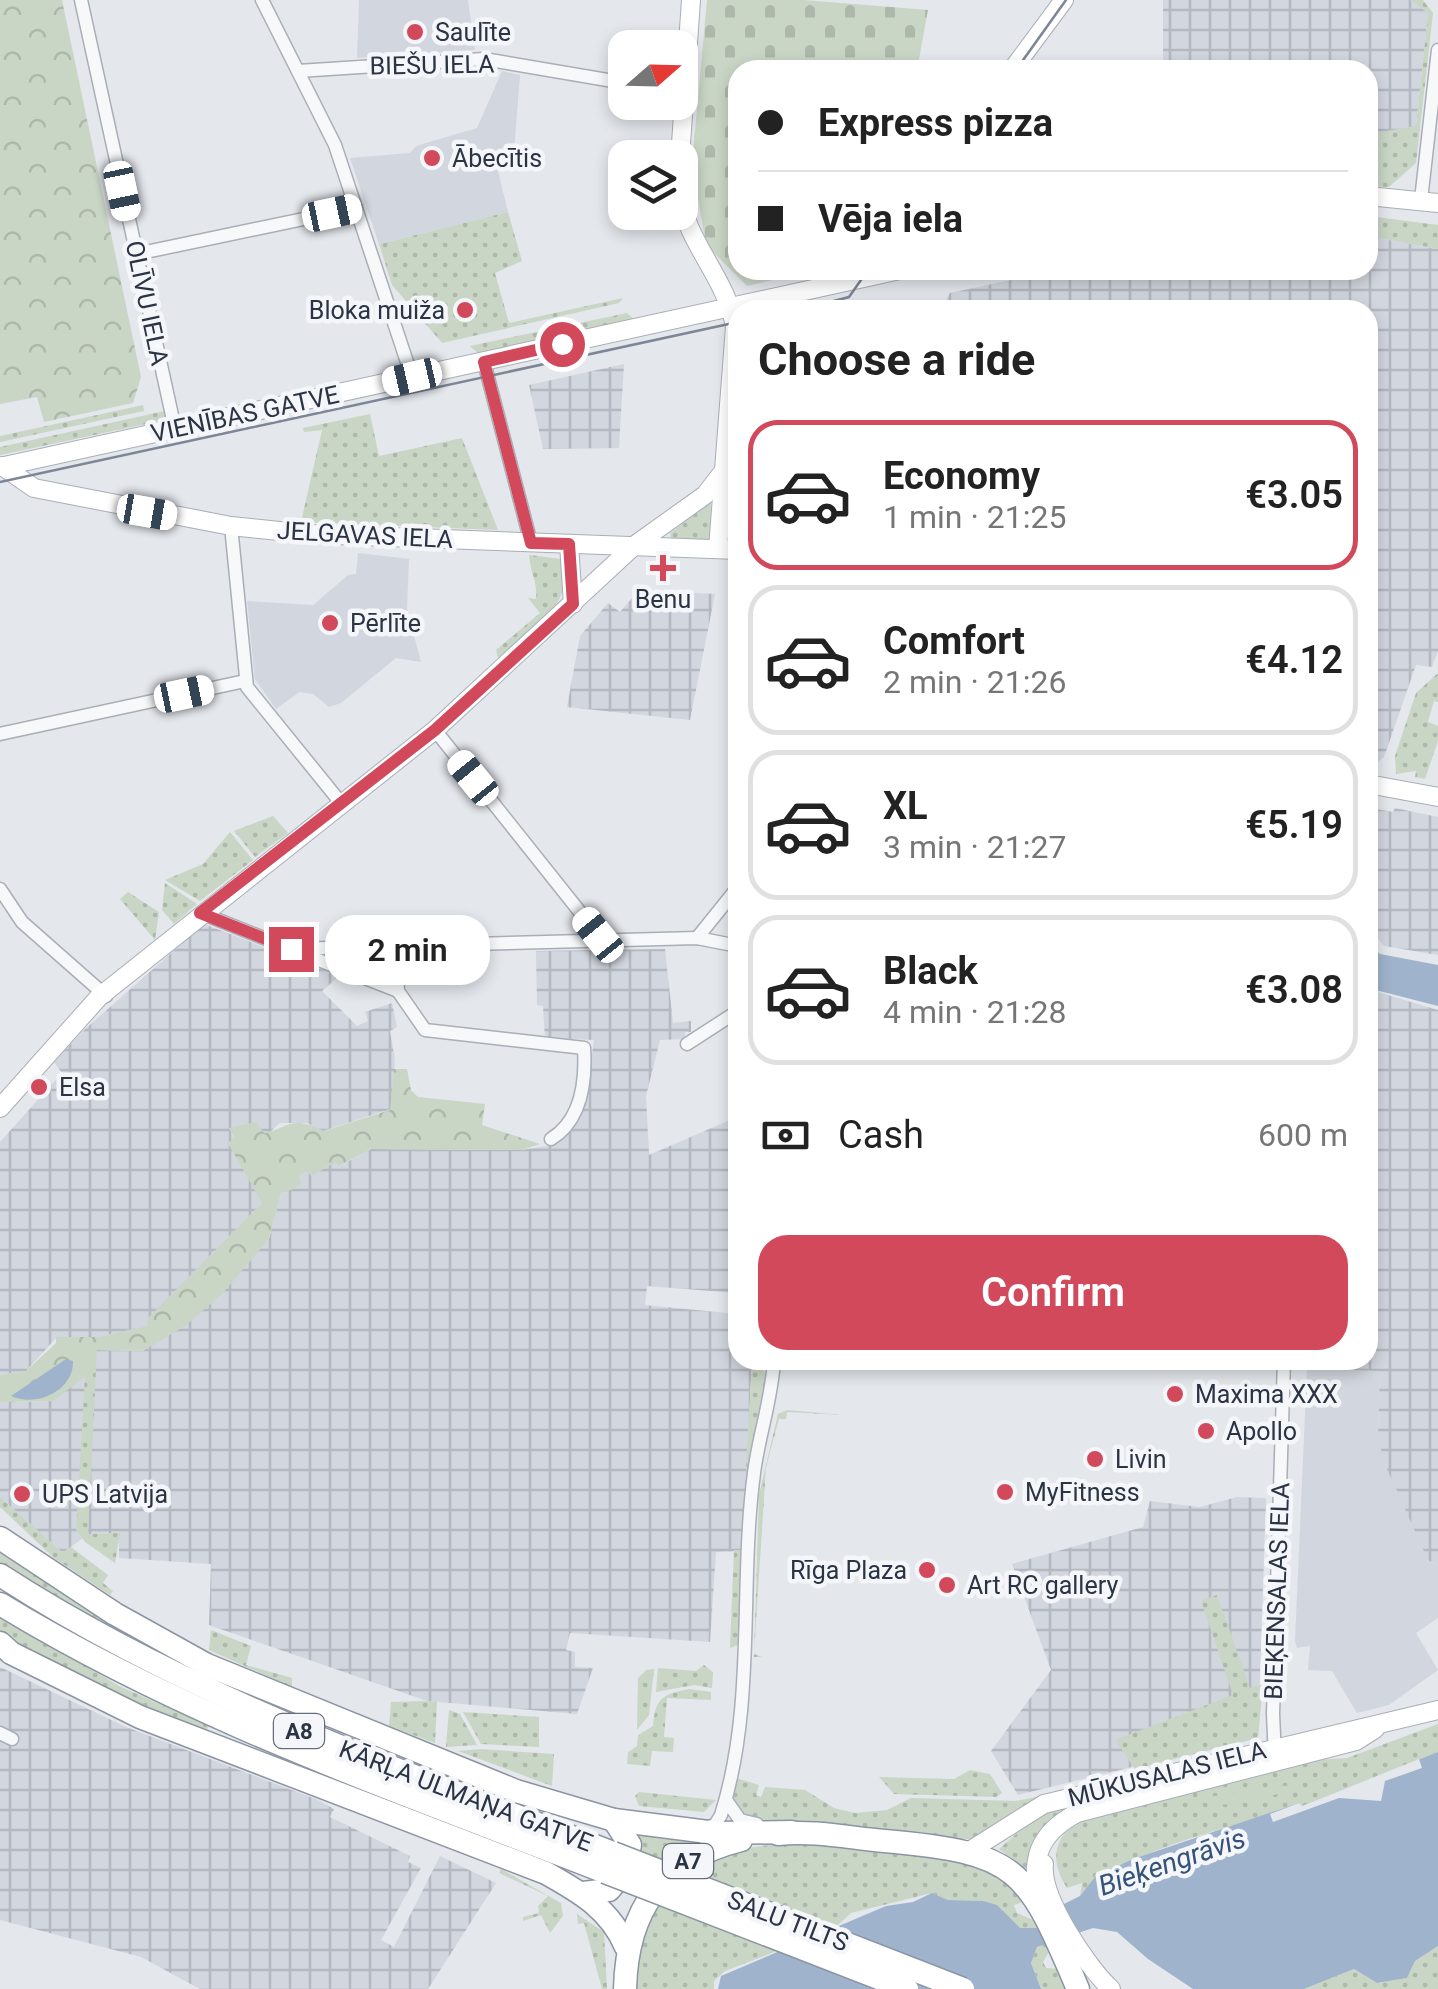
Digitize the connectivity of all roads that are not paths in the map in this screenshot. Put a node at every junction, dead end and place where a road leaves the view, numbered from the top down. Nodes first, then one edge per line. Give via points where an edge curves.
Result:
1 (81, 0) edge
2 (262, 0) edge
3 (691, 0) edge
4 (1064, 0) edge
5 (688, 30) edge
6 (1438, 50) edge
7 (1019, 60) edge
8 (298, 71) junction
9 (608, 80) edge
10 (1378, 197) edge
11 (1430, 202) edge
12 (356, 208) junction
13 (692, 230) edge
14 (136, 254) junction
15 (840, 280) edge
16 (762, 300) edge
17 (728, 302) edge
18 (728, 309) edge
19 (484, 362) junction
20 (412, 377) junction
21 (174, 429) junction
22 (728, 439) edge
23 (1, 467) edge
24 (722, 473) junction
25 (231, 526) junction
26 (531, 543) junction
27 (569, 544) junction
28 (635, 545) junction
29 (718, 549) junction
30 (728, 550) edge
31 (573, 604) junction
32 (245, 681) junction
33 (435, 730) junction
34 (0, 734) edge
35 (1378, 786) edge
36 (1438, 797) edge
37 (341, 803) junction
38 (1, 892) edge
39 (728, 899) edge
40 (200, 913) junction
41 (697, 938) junction
42 (603, 941) junction
43 (395, 944) junction
44 (728, 944) edge
45 (291, 949) junction
46 (398, 991) junction
47 (106, 996) junction
48 (728, 1017) edge
49 (687, 1044) dead end
50 (0, 1108) edge
51 (551, 1139) dead end
52 (773, 1370) edge
53 (1284, 1370) edge
54 (0, 1526) edge
55 (0, 1538) edge
56 (0, 1574) edge
57 (62, 1579) junction
58 (0, 1604) edge
59 (4, 1648) edge
60 (1438, 1710) edge
61 (1275, 1755) junction
62 (726, 1800) junction
63 (614, 1820) junction
64 (698, 1830) junction
65 (792, 1832) junction
66 (972, 1850) junction
67 (609, 1862) junction
68 (583, 1893) junction
69 (1045, 1899) junction
70 (626, 1947) junction
71 (1072, 1966) edge
72 (625, 1989) edge
73 (907, 1989) edge
74 (963, 1989) edge
75 (1099, 1989) edge
76 (1111, 1989) edge

1 - 14 street, OLĪVU IELA
2 - 8 street
3 - 5 street
4 - 7 street
6 - 11 street
8 - 9 street, BIEŠU IELA via 484,59
8 - 12 street via 326,124
10 - 11 street
12 - 14 street
12 - 20 street
13 - 17 street
14 - 21 street, OLĪVU IELA
15 - 16 street, VIENĪBAS GATVE
18 - 19 street, VIENĪBAS GATVE
19 - 20 street, VIENĪBAS GATVE
19 - 26 street
20 - 21 street, VIENĪBAS GATVE
21 - 23 street, VIENĪBAS GATVE
22 - 24 street
23 - 25 street, JELGAVAS IELA via 34,488
24 - 28 street via 704,495
24 - 29 street
25 - 26 street, JELGAVAS IELA
25 - 32 street
26 - 27 street, JELGAVAS IELA
27 - 28 street, JELGAVAS IELA
27 - 31 street
28 - 29 street, JELGAVAS IELA
28 - 31 street
29 - 30 street, JELGAVAS IELA
31 - 33 street
32 - 34 street
32 - 37 street
33 - 37 street
33 - 42 street
35 - 36 street
37 - 40 street
38 - 47 street via 22,922
39 - 41 street
40 - 45 street
40 - 47 street
41 - 42 street
41 - 44 street
42 - 43 street
43 - 45 street
43 - 46 street
45 - 46 street
46 - 51 street via 425,1030 584,1048 584,1092
47 - 50 street
48 - 49 street
52 - 62 street via 754,1472 739,1727
53 - 61 street, BIEĶENSALAS IELA
54 - 57 street
55 - 57 highway
56 - 67 highway, KĀRĻA ULMAŅA GATVE / A8 via 97,1635 243,1708
57 - 63 highway via 152,1636 264,1691 502,1786
58 - 67 highway, KĀRĻA ULMAŅA GATVE / A8 via 86,1656 228,1724
59 - 68 highway via 140,1718 503,1855
60 - 61 street, MŪKUSALAS IELA via 1375,1729 1350,1729
61 - 66 street, MŪKUSALAS IELA via 1044,1804
61 - 69 street, MŪKUSALAS IELA via 1066,1819 1037,1849 1033,1870
62 - 64 street via 719,1821
62 - 65 street via 740,1820
63 - 64 highway
63 - 68 highway via 630,1844 624,1872 609,1890
64 - 65 highway
65 - 66 highway, MŪKUSALAS IELA / A7
65 - 70 highway, MŪKUSALAS IELA / A7 via 720,1845 676,1868 640,1914
66 - 69 highway, MŪKUSALAS IELA / A7 via 998,1860
67 - 73 highway, SALU TILTS / A8, bridge
67 - 74 highway, SALU TILTS / A8, bridge
68 - 70 highway via 614,1923
69 - 71 highway, MŪKUSALAS IELA / A7
70 - 72 highway, MŪKUSALAS IELA / A7
71 - 75 highway, A7
71 - 76 street, MŪKUSALAS IELA via 1090,1969

